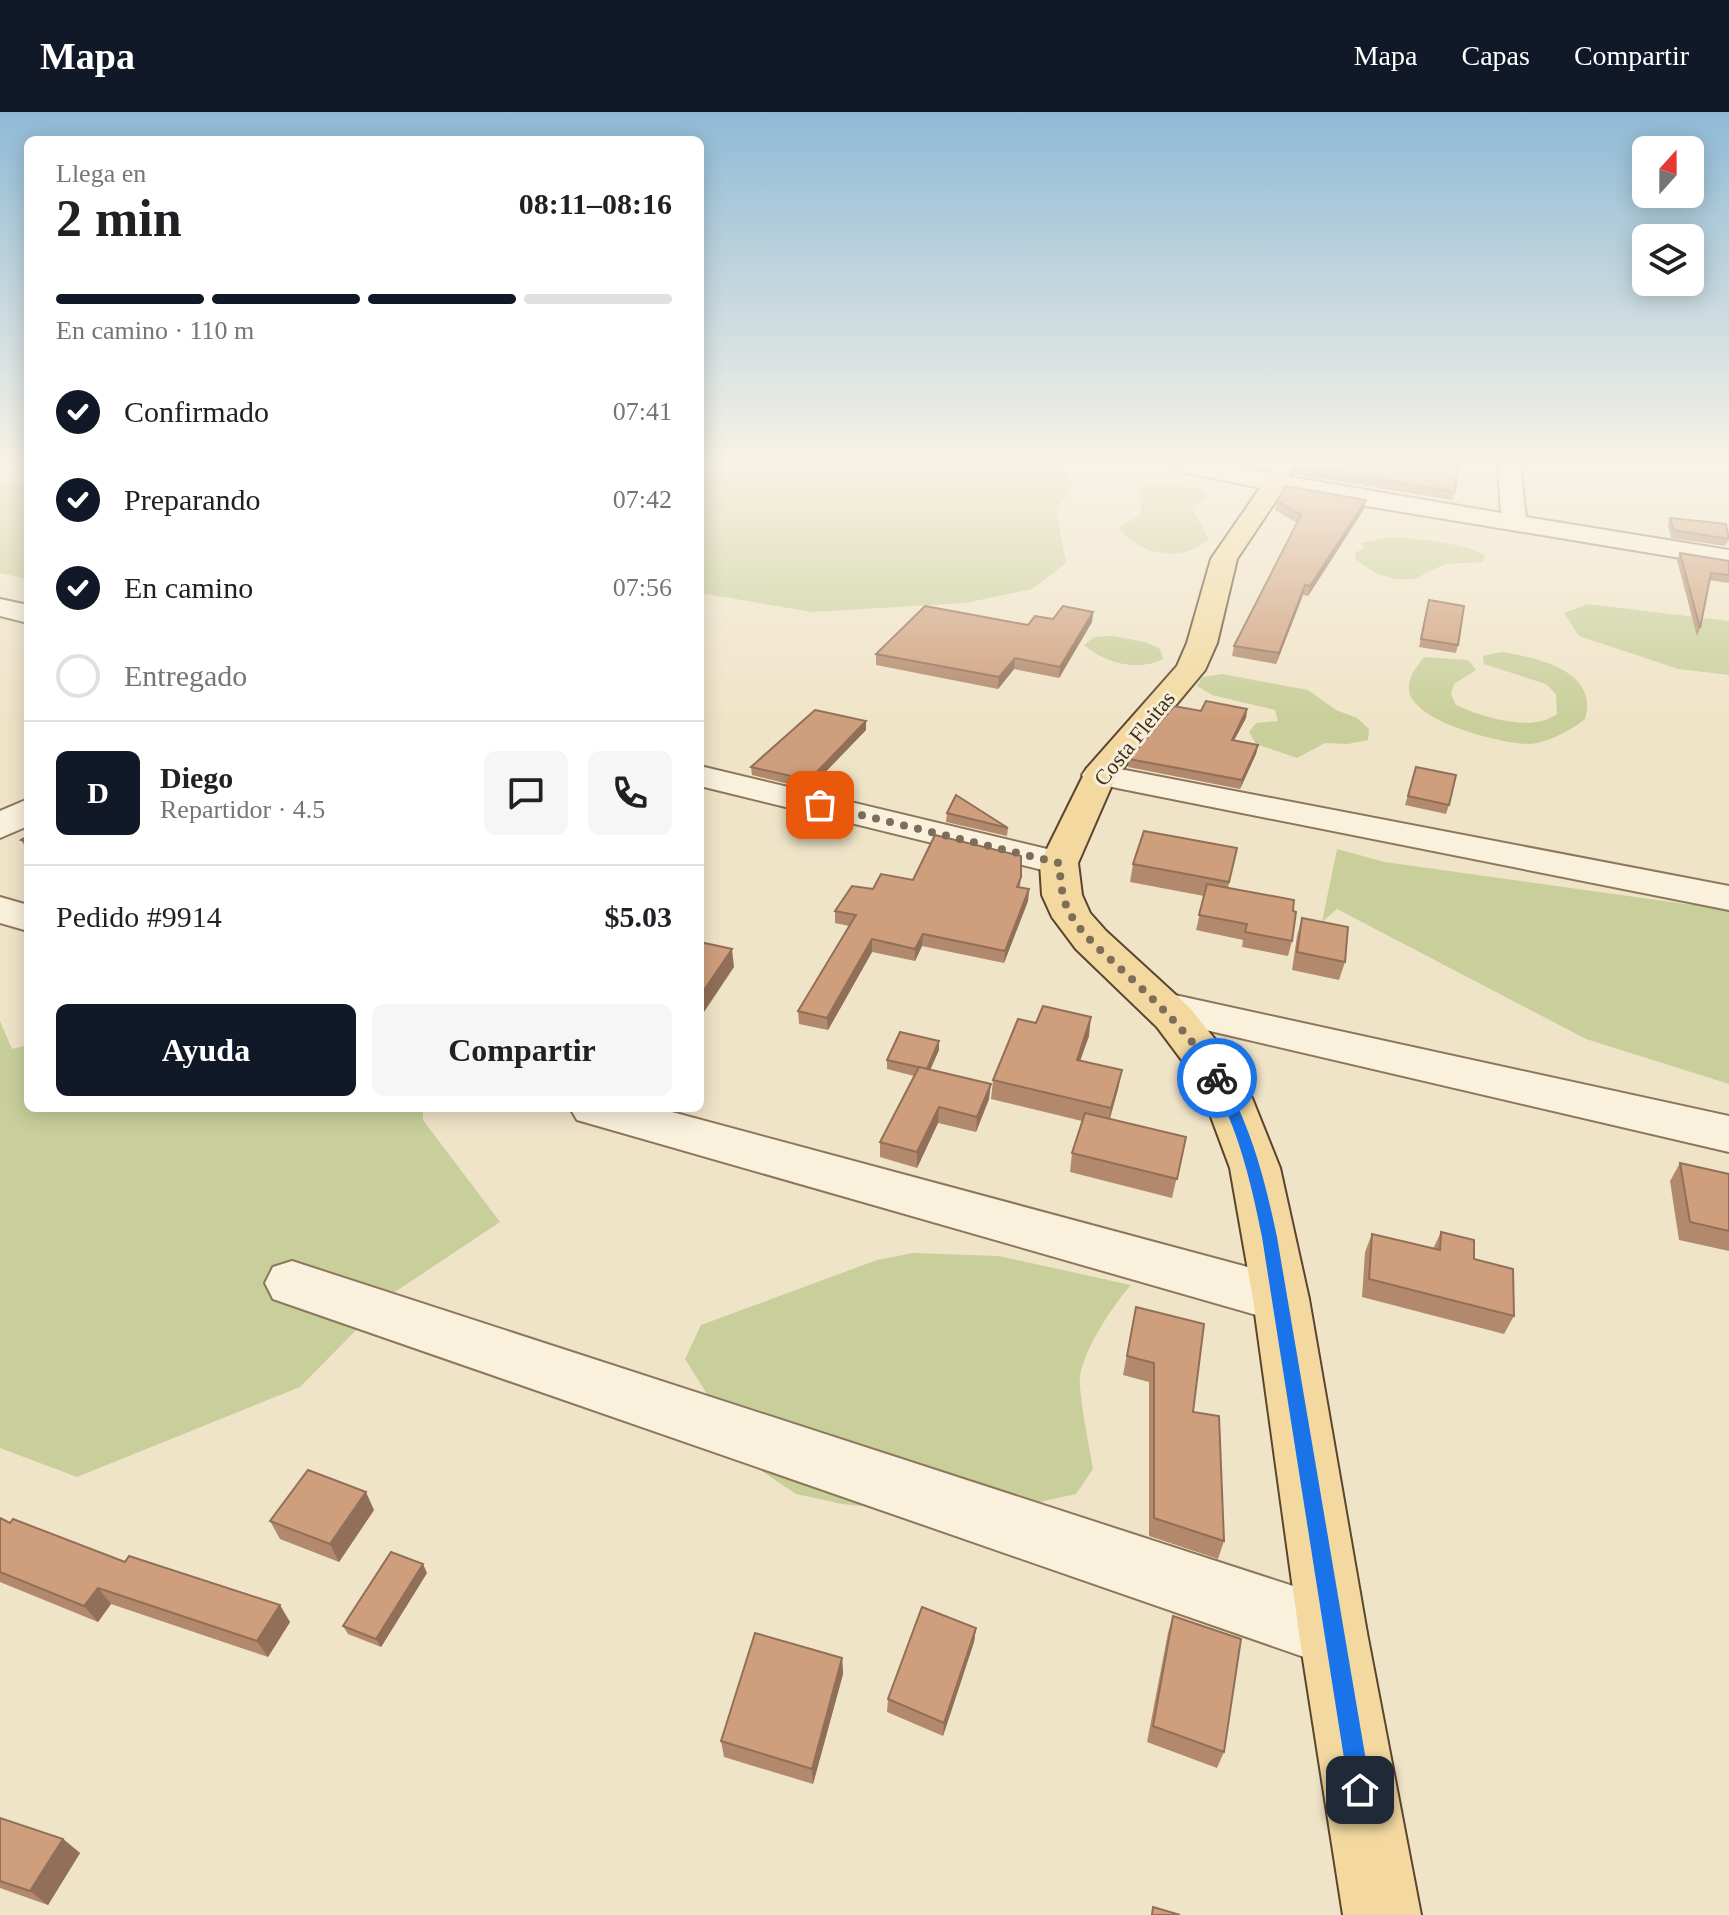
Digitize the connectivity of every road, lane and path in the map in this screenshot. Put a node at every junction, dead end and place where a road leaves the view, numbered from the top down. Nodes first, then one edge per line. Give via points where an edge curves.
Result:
1 (1231, 549) edge
2 (1673, 549) edge
3 (1729, 558) edge
4 (0, 607) edge
5 (24, 613) edge
6 (1099, 775) junction
7 (704, 777) edge
8 (24, 812) edge
9 (0, 827) edge
10 (1059, 863) junction
11 (1729, 898) edge
12 (0, 909) edge
13 (24, 918) edge
14 (1161, 1006) junction
15 (608, 1112) edge
16 (1729, 1134) edge
17 (292, 1283) dead end
18 (1281, 1299) junction
19 (1333, 1633) junction
20 (1382, 1915) edge

1 - 6 main road, Costa Fleitas via 1213,594 1200,653
2 - 3 street
4 - 5 street
6 - 10 main road, Costa Fleitas
6 - 11 street
7 - 10 street
8 - 9 street
10 - 14 main road via 1062,895 1072,917
12 - 13 street
14 - 16 street
14 - 18 main road via 1202,1054 1228,1098 1255,1168
15 - 18 street
17 - 19 street
18 - 19 main road
19 - 20 main road

